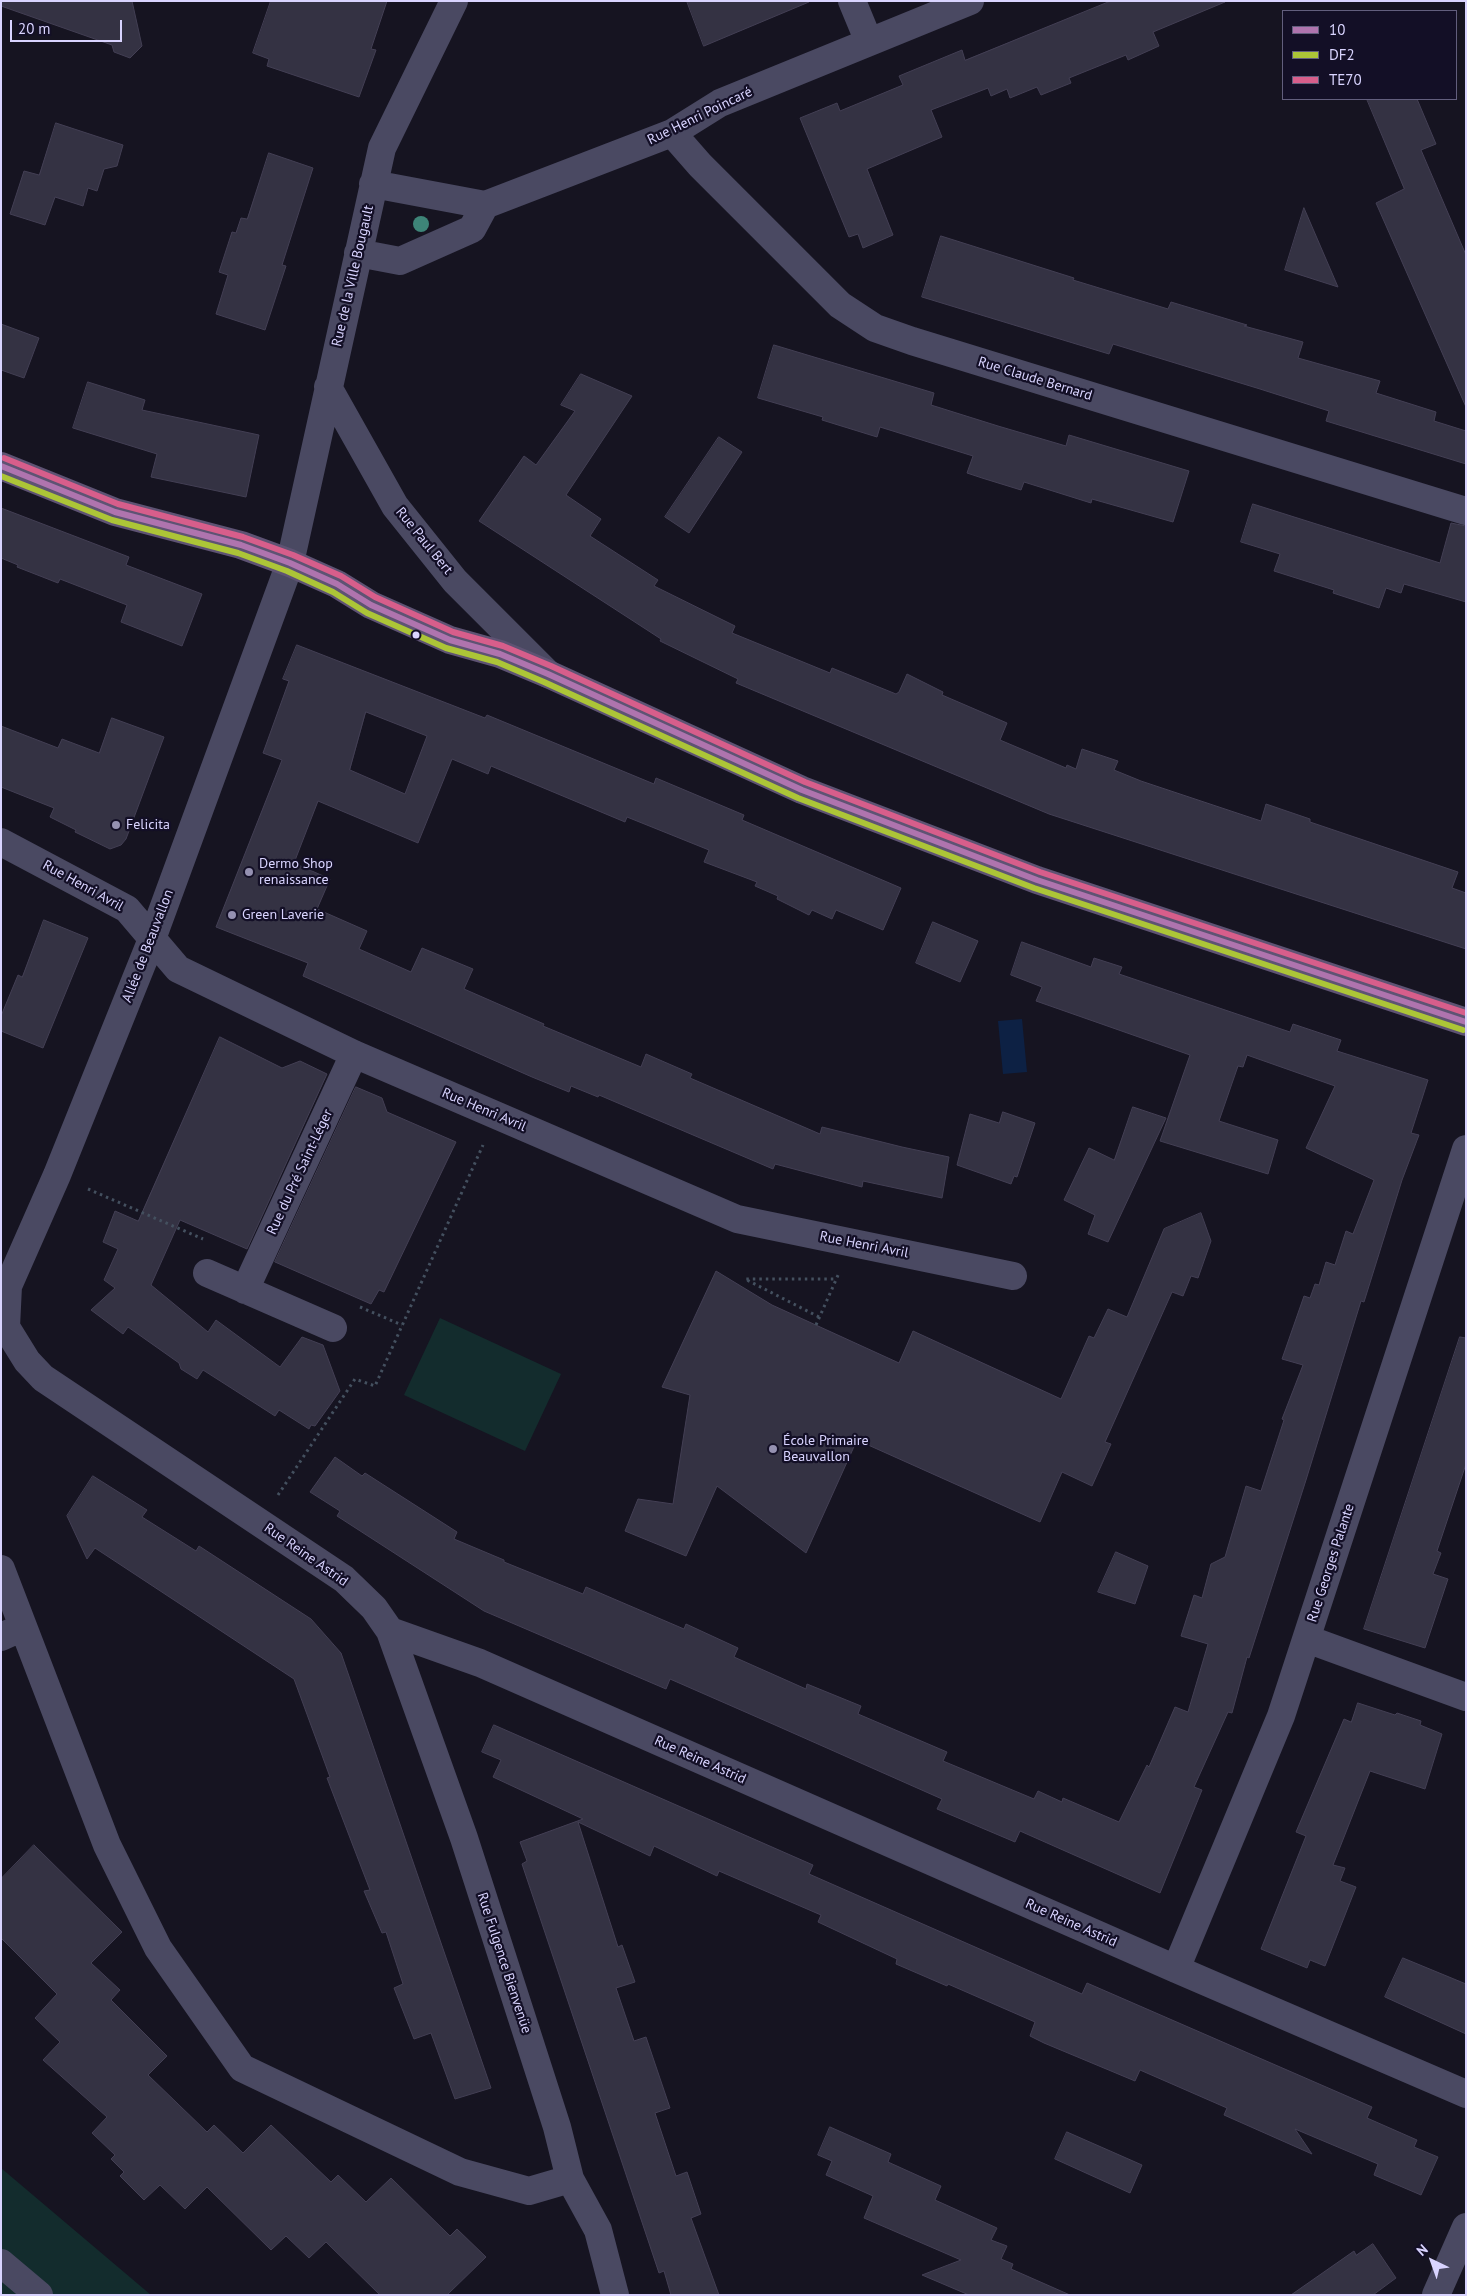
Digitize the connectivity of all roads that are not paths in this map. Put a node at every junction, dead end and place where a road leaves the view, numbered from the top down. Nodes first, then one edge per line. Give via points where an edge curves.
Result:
1 (454, 1) edge
2 (852, 1) edge
3 (970, 1) edge
4 (869, 42) junction
5 (672, 133) junction
6 (373, 184) junction
7 (485, 205) junction
8 (358, 253) junction
9 (328, 387) junction
10 (1, 466) edge
11 (1466, 511) edge
12 (290, 563) junction
13 (548, 674) junction
14 (1, 842) edge
15 (152, 938) junction
16 (1466, 1022) edge
17 (354, 1054) junction
18 (1466, 1149) edge
19 (208, 1273) dead end
20 (1013, 1276) dead end
21 (246, 1290) junction
22 (3, 1328) edge
23 (333, 1328) dead end
24 (1, 1569) edge
25 (390, 1631) junction
26 (12, 1632) edge
27 (1307, 1639) junction
28 (1466, 1697) edge
29 (1176, 1969) junction
30 (1466, 2094) edge
31 (570, 2178) junction
32 (1466, 2227) edge
33 (1, 2263) edge
34 (38, 2295) edge
35 (615, 2295) edge
36 (1436, 2295) edge

1 - 6 street, Rue de la Ville Bougault via 382,148
2 - 4 street
3 - 4 street, Rue Henri Poincaré
4 - 5 street, Rue Henri Poincaré via 720,103
5 - 7 street, Rue Henri Poincaré
5 - 11 street, Rue Claude Bernard via 840,305 875,328
6 - 7 street
6 - 8 street, Rue de la Ville Bougault
7 - 8 street via 472,229 400,261
8 - 9 street, Rue de la Ville Bougault
9 - 12 street, Rue de la Ville Bougault
9 - 13 street, Rue Paul Bert via 395,506 455,581
10 - 12 main road, Rue Paul Bert via 115,512 241,545
12 - 13 main road, Rue Paul Bert via 337,584 371,605 450,640 500,654
12 - 15 street, Allée de Beauvallon
13 - 16 main road, Rue Paul Bert via 802,790 1028,876
14 - 15 street, Rue Henri Avril via 127,909
15 - 17 street, Rue Henri Avril via 178,969
15 - 22 street, Allée de Beauvallon via 57,1175 8,1286
17 - 20 street, Rue Henri Avril via 737,1220
17 - 21 street, Rue du Pré Saint-Léger
18 - 27 street, Rue Georges Palante
19 - 21 street
21 - 23 street
22 - 25 street, Rue Reine Astrid via 43,1378 344,1579 374,1608
24 - 26 street
25 - 29 street, Rue Reine Astrid via 480,1663
25 - 31 street, Rue Fulgence Bienvenüe via 464,1838
26 - 31 street via 106,1845 158,1948 242,2068 460,2172 529,2191
27 - 28 street
27 - 29 street, Rue Georges Palante via 1282,1716
29 - 30 street, Rue Reine Astrid
31 - 35 street, Rue Fulgence Bienvenüe via 598,2230
32 - 36 street
33 - 34 street

